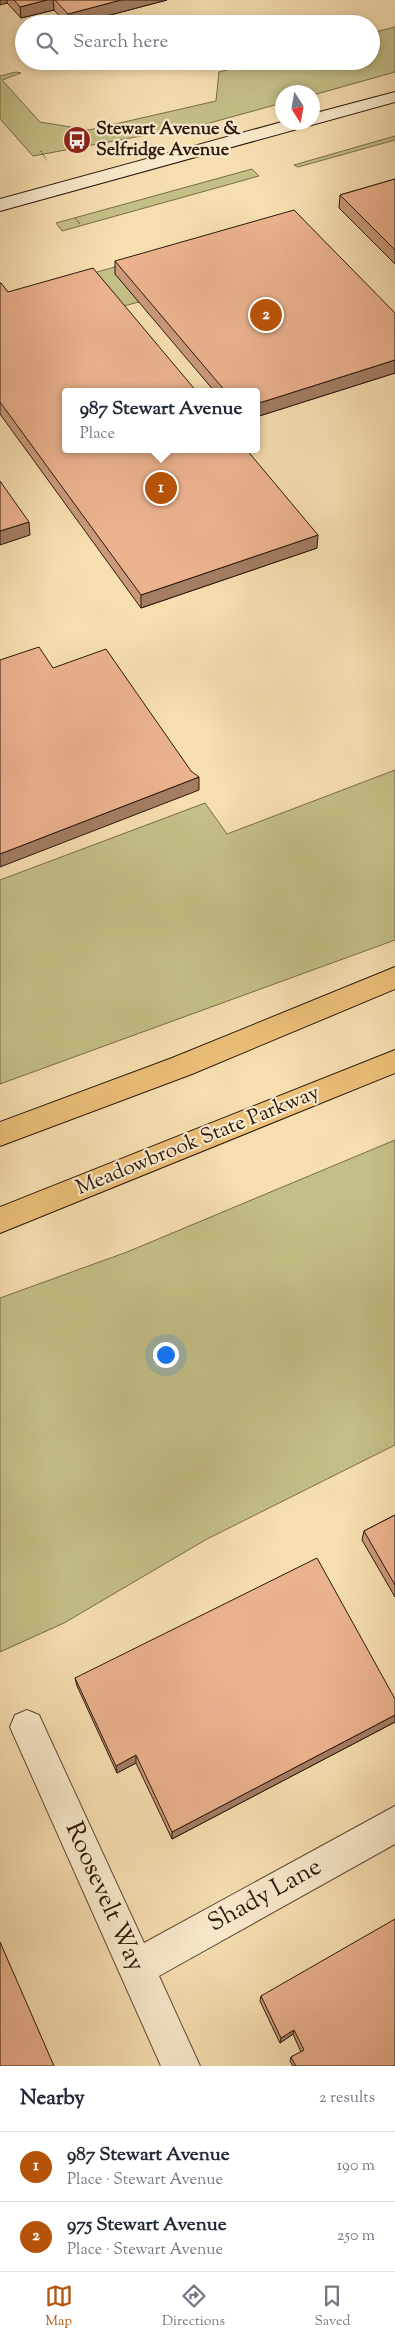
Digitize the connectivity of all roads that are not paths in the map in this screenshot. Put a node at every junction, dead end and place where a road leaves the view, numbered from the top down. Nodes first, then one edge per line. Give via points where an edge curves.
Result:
1 (395, 97) edge
2 (320, 118) edge
3 (275, 129) edge
4 (3, 200) edge
5 (395, 978) edge
6 (395, 1060) edge
7 (0, 1134) edge
8 (5, 1219) edge
9 (27, 1727) dead end
10 (395, 1824) edge
11 (136, 1968) junction
12 (181, 2066) edge

1 - 2 main road
3 - 4 main road
5 - 7 highway via 182,1066
6 - 8 highway, Meadowbrook State Parkway
9 - 11 main road, Roosevelt Way
10 - 11 main road, Shady Lane
11 - 12 main road, Roosevelt Way

